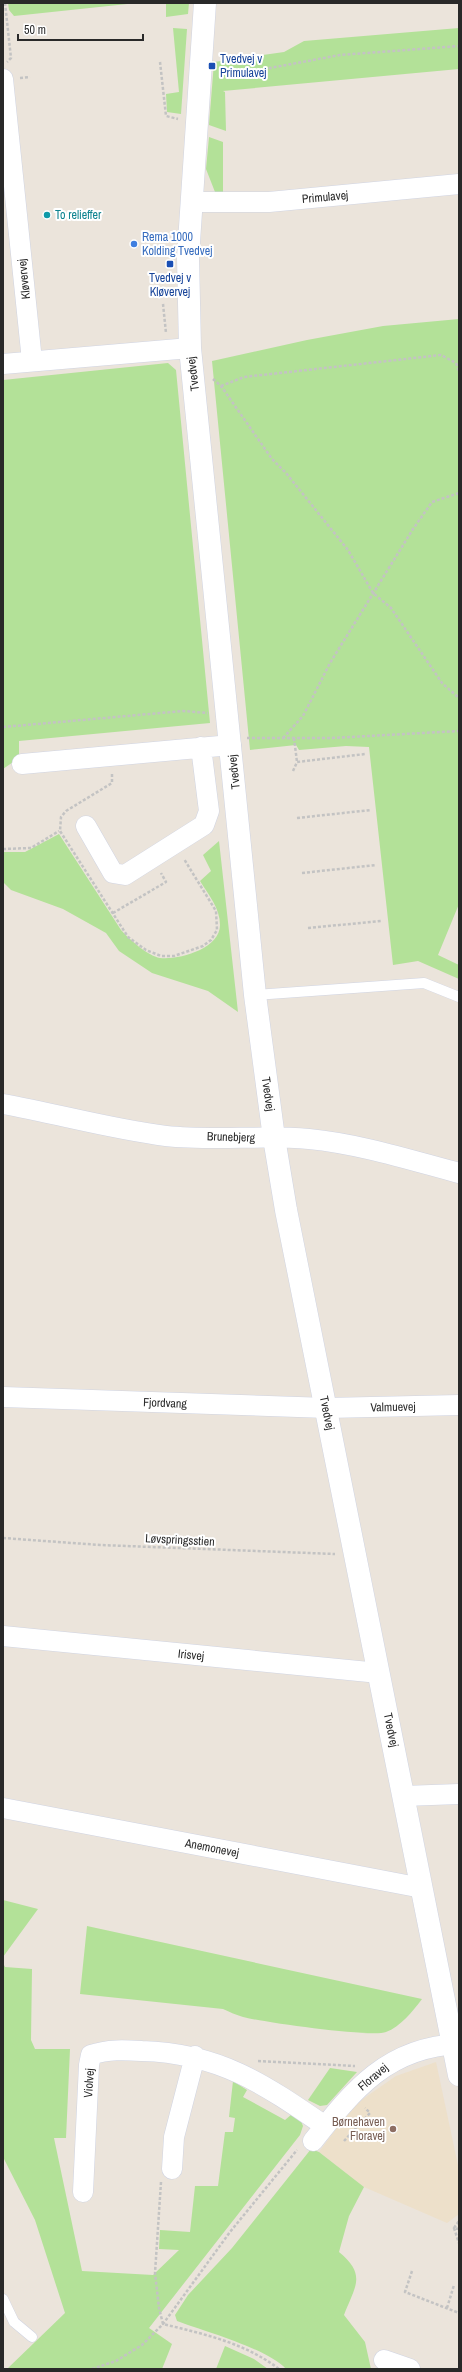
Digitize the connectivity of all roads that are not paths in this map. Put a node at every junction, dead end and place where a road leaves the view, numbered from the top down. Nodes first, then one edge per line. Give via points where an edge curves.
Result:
1 (205, 3) edge
2 (3, 79) edge
3 (459, 184) edge
4 (9, 197) edge
5 (192, 202) junction
6 (190, 348) junction
7 (32, 361) junction
8 (3, 364) edge
9 (231, 741) junction
10 (201, 747) junction
11 (22, 764) dead end
12 (86, 826) dead end
13 (255, 995) junction
14 (459, 996) edge
15 (3, 1104) edge
16 (274, 1138) junction
17 (459, 1173) edge
18 (3, 1397) edge
19 (459, 1405) edge
20 (327, 1408) junction
21 (3, 1636) edge
22 (379, 1673) junction
23 (459, 1794) edge
24 (404, 1796) junction
25 (3, 1808) edge
26 (422, 1888) junction
27 (456, 2044) edge
28 (195, 2056) junction
29 (459, 2075) edge
30 (319, 2133) joint
31 (172, 2169) road end
32 (83, 2192) dead end
33 (3, 2299) edge
34 (32, 2336) dead end
35 (384, 2360) dead end
36 (410, 2369) edge

1 - 5 street, Tvedvej
2 - 4 street, Kløvervej
3 - 5 street, Primulavej via 269,202
4 - 7 street, Kløvervej
5 - 6 street, Tvedvej via 188,258
6 - 7 street
6 - 9 street, Tvedvej
7 - 8 street
9 - 10 street, Tvedvej
9 - 13 street, Tvedvej
10 - 11 street, Tvedvej
10 - 12 street via 208,811 204,825 125,875 114,872
13 - 14 lane via 424,983
13 - 16 street, Tvedvej
15 - 16 street, Brunebjerg via 60,1114 115,1128 168,1136
16 - 17 street, Brunebjerg via 308,1139 368,1148
16 - 20 street, Tvedvej
18 - 20 street, Fjordvang
19 - 20 street, Valmuevej
20 - 22 street, Tvedvej
21 - 22 street, Irisvej
22 - 24 street, Tvedvej
23 - 24 street
24 - 26 street, Tvedvej
25 - 26 street, Anemonevej
26 - 27 street, Tvedvej
27 - 29 street, Tvedvej
27 - 30 street, Floravej via 417,2051 377,2070
28 - 30 street, Violvej via 228,2068 276,2092
28 - 31 street via 174,2137
28 - 32 street, Violvej via 126,2050 104,2051 91,2055
33 - 34 lane via 14,2322
35 - 36 street

